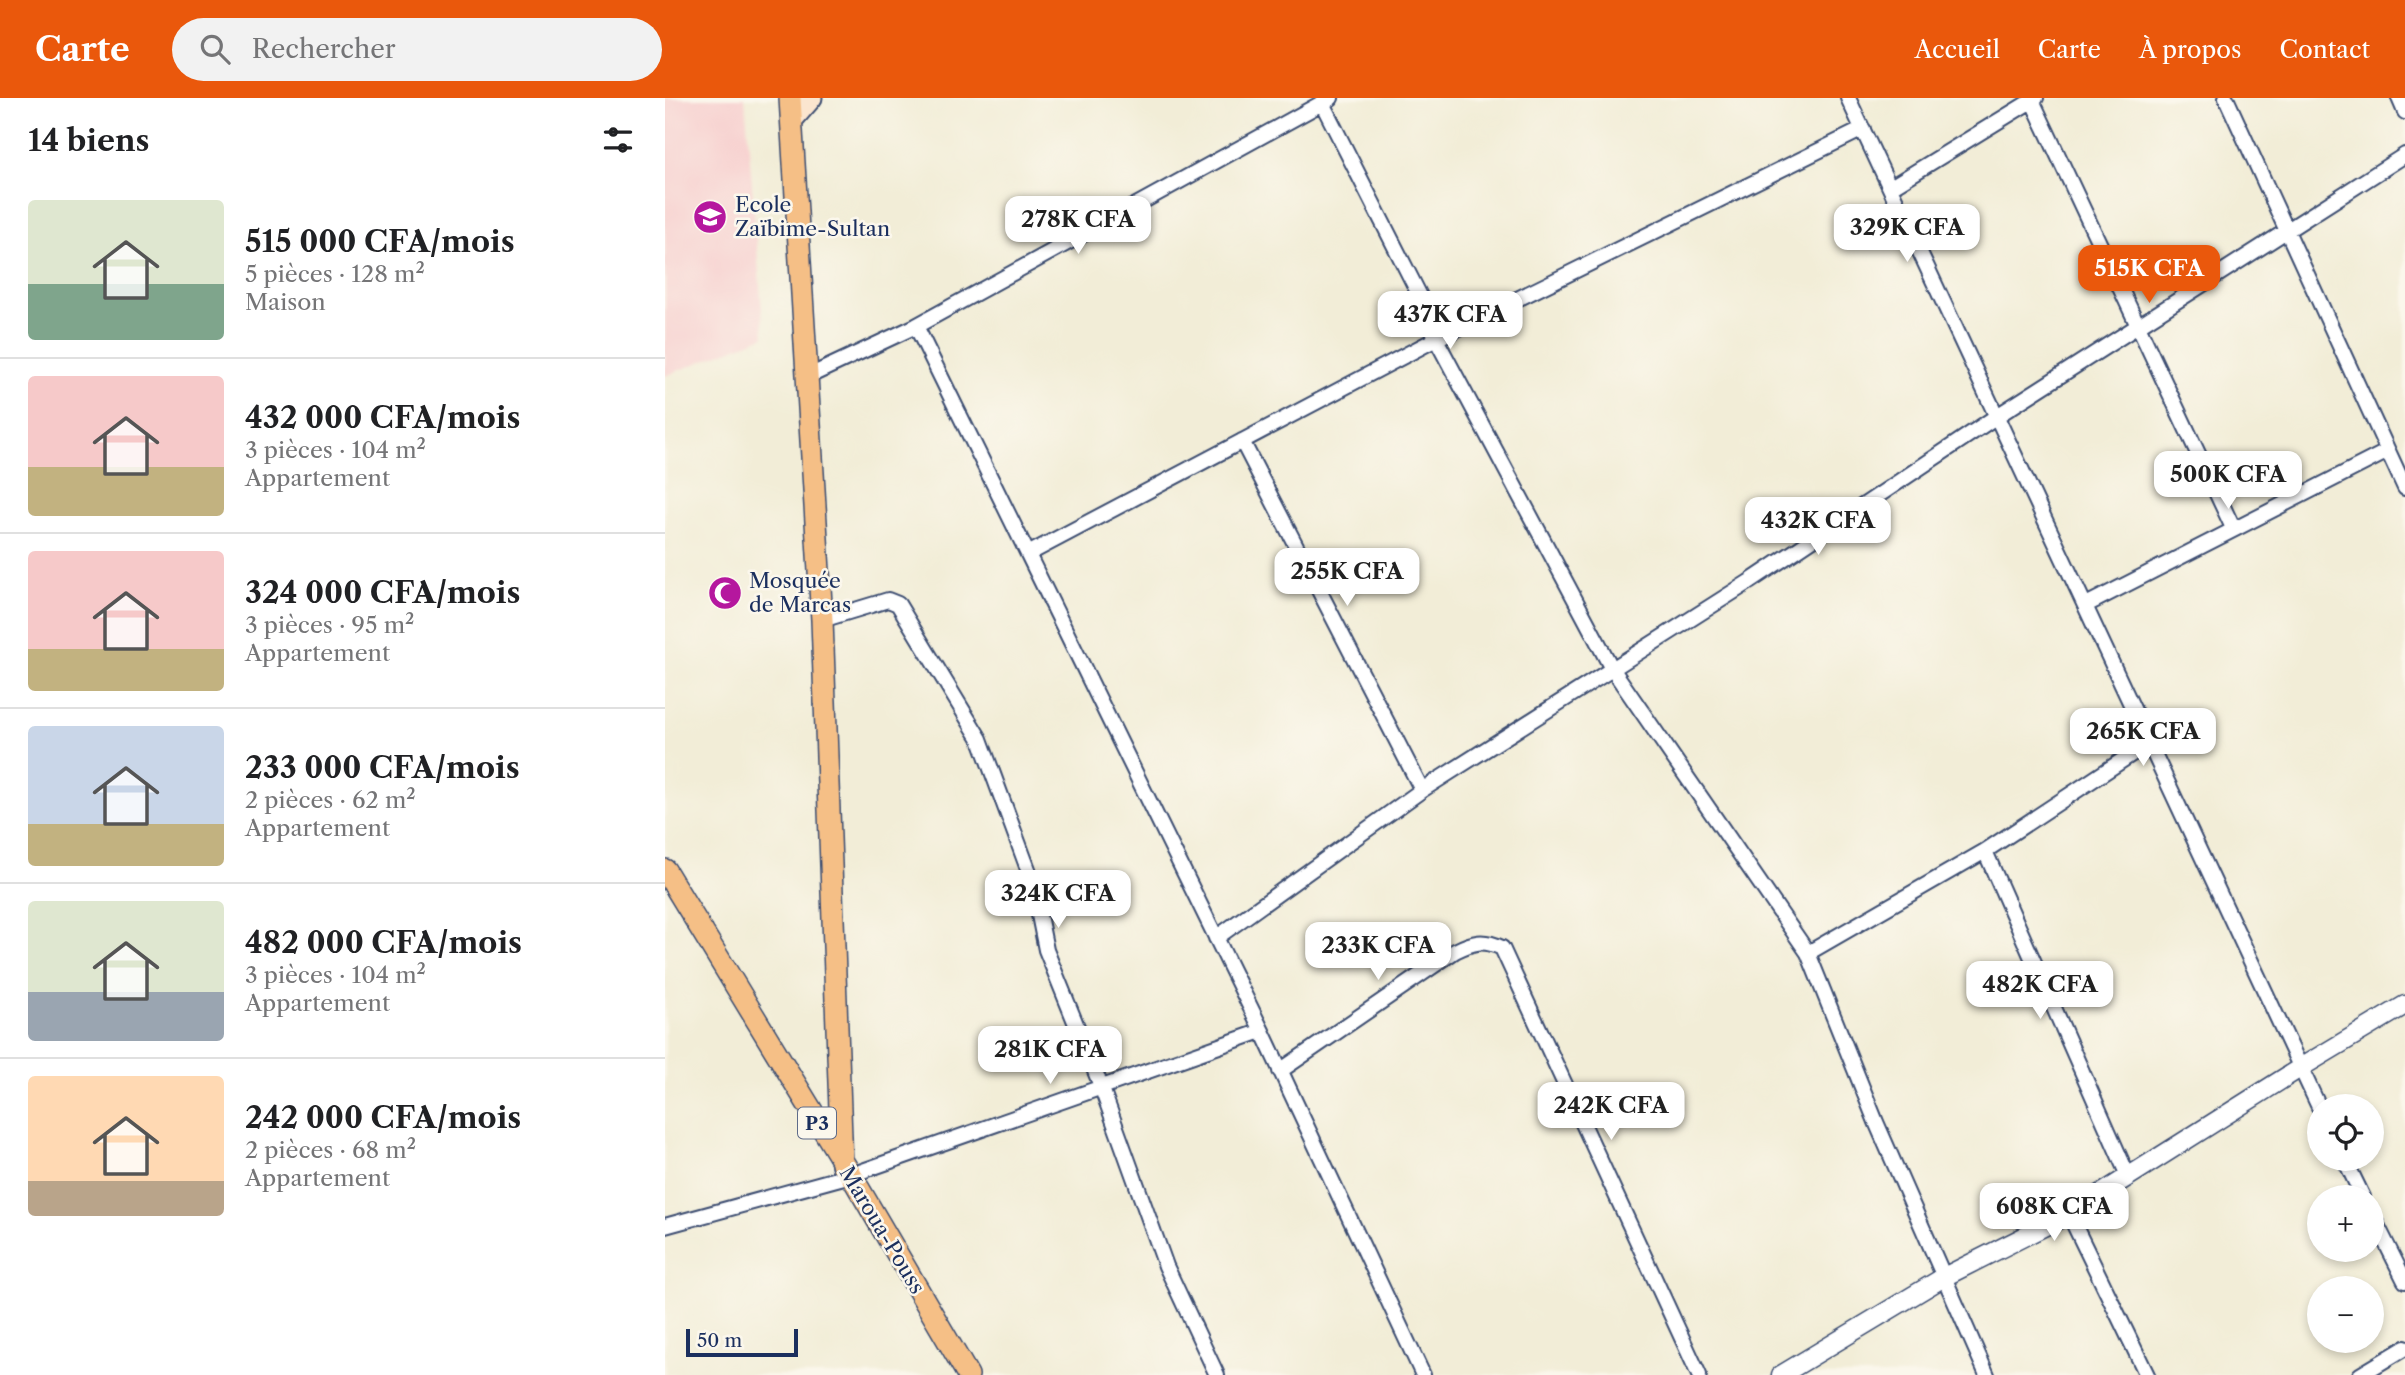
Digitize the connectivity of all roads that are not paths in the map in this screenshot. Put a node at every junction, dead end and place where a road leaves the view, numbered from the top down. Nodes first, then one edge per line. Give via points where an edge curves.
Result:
1 (790, 98) edge
2 (812, 98) edge
3 (1848, 98) edge
4 (2226, 98) edge
5 (2399, 98) edge
6 (2033, 99) edge
7 (1326, 100) edge
8 (2405, 111) edge
9 (792, 121) junction
10 (1863, 129) junction
11 (2405, 155) edge
12 (1891, 187) junction
13 (2288, 229) junction
14 (2139, 325) junction
15 (916, 326) junction
16 (1436, 338) junction
17 (807, 377) junction
18 (1997, 416) junction
19 (1242, 441) junction
20 (2388, 451) junction
21 (2405, 488) edge
22 (2234, 528) junction
23 (1028, 554) junction
24 (2086, 605) junction
25 (822, 620) junction
26 (1611, 667) junction
27 (2150, 742) junction
28 (1422, 790) junction
29 (1985, 850) junction
30 (668, 883) edge
31 (1216, 938) junction
32 (1808, 953) junction
33 (2405, 1005) edge
34 (1262, 1031) junction
35 (2299, 1068) junction
36 (1280, 1071) junction
37 (1101, 1086) junction
38 (2312, 1094) edge
39 (846, 1169) junction
40 (2128, 1177) junction
41 (2069, 1214) junction
42 (665, 1226) edge
43 (2384, 1239) edge
44 (1944, 1277) junction
45 (2405, 1281) edge
46 (2405, 1348) edge
47 (968, 1375) edge
48 (1217, 1375) edge
49 (1423, 1375) edge
50 (1699, 1375) edge
51 (1781, 1375) edge
52 (1987, 1375) edge
53 (2147, 1375) edge
54 (2360, 1375) edge

1 - 9 main road
2 - 9 main road
3 - 10 street
4 - 13 street
5 - 8 street
6 - 12 street
6 - 14 street
7 - 15 street
7 - 16 street
9 - 17 main road
10 - 12 street
10 - 16 street
11 - 13 street
12 - 18 street
13 - 14 street
13 - 20 street
14 - 18 street
14 - 22 street
15 - 17 street
15 - 23 street
16 - 19 street
16 - 26 street
17 - 25 main road
18 - 24 street
18 - 26 street via 1749,582
19 - 23 street
19 - 28 street
20 - 21 street
20 - 22 street
22 - 24 street
23 - 31 street
24 - 27 street
25 - 37 street via 894,600 956,698 980,739 1032,880 1043,943
25 - 39 main road
26 - 28 street
26 - 32 street
27 - 29 street
27 - 35 street
28 - 31 street
29 - 32 street
29 - 40 street
30 - 39 main road, Maroua-Pouss / P3
31 - 34 street
32 - 44 street
33 - 35 street
34 - 36 street
34 - 37 street
35 - 38 street
35 - 40 street
36 - 49 street
36 - 50 street via 1455,951 1477,941 1503,948
37 - 39 street
37 - 48 street via 1166,1266
39 - 42 street
39 - 47 main road, Maroua-Pouss / P3
40 - 41 street
41 - 44 street
41 - 53 street
43 - 45 street
44 - 51 street
44 - 52 street
46 - 54 street

